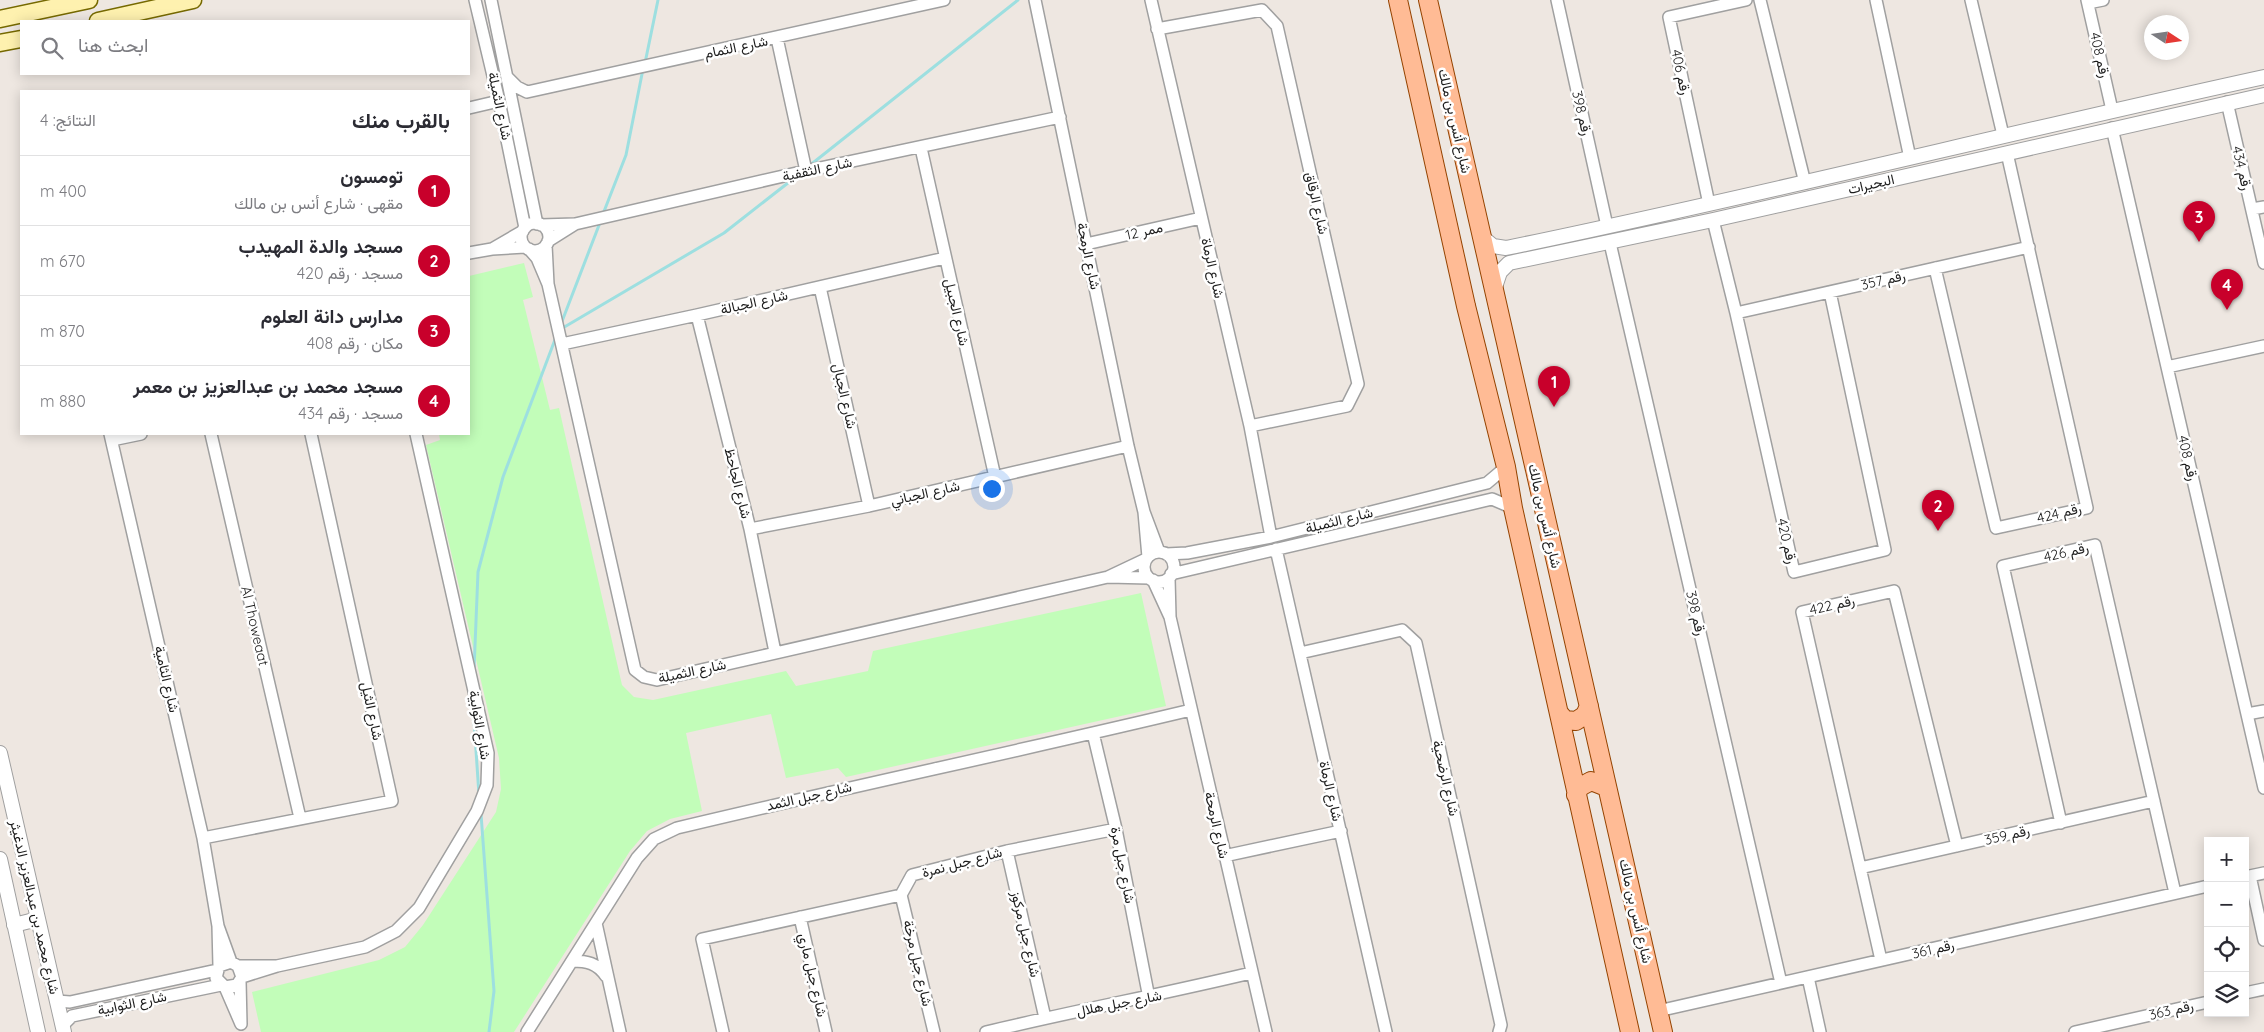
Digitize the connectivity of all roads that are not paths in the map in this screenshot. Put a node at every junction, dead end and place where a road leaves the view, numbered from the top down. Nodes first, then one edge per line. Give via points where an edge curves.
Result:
1 (86, 0) edge
2 (193, 0) edge
3 (475, 0) edge
4 (491, 0) edge
5 (944, 0) edge
6 (1034, 0) edge
7 (1151, 0) edge
8 (1398, 0) edge
9 (1428, 0) edge
10 (1556, 0) edge
11 (1746, 0) edge
12 (1760, 0) edge
13 (1876, 0) edge
14 (1971, 0) edge
15 (2103, 0) edge
16 (2088, 2) edge
17 (30, 7) edge
18 (0, 19) edge
19 (103, 20) edge
20 (1157, 29) junction
21 (20, 38) edge
22 (776, 38) junction
23 (0, 43) edge
24 (2264, 77) edge
25 (508, 78) junction
26 (2227, 85) junction
27 (527, 92) junction
28 (2264, 94) edge
29 (499, 101) junction
30 (2229, 102) junction
31 (470, 108) edge
32 (514, 108) junction
33 (2112, 110) junction
34 (1060, 116) junction
35 (2112, 128) junction
36 (2003, 135) junction
37 (920, 148) junction
38 (2007, 153) junction
39 (1910, 158) junction
40 (806, 171) junction
41 (1805, 183) junction
42 (1709, 204) junction
43 (2264, 207) edge
44 (2252, 209) junction
45 (1201, 218) junction
46 (1713, 220) junction
47 (539, 224) junction
48 (575, 224) junction
49 (1607, 226) junction
50 (524, 229) junction
51 (1482, 237) junction
52 (1610, 242) junction
53 (547, 243) junction
54 (1086, 244) junction
55 (1529, 244) junction
56 (527, 248) junction
57 (2029, 248) junction
58 (492, 249) junction
59 (470, 253) edge
60 (945, 258) junction
61 (1530, 259) junction
62 (2264, 263) edge
63 (1935, 268) junction
64 (548, 284) junction
65 (820, 287) junction
66 (1494, 291) junction
67 (1830, 292) junction
68 (1736, 313) junction
69 (697, 315) junction
70 (562, 344) junction
71 (2264, 346) edge
72 (2167, 367) junction
73 (1250, 426) junction
74 (131, 435) edge
75 (211, 435) edge
76 (311, 435) edge
77 (416, 435) edge
78 (111, 437) edge
79 (1128, 446) junction
80 (1506, 467) junction
81 (995, 477) junction
82 (869, 506) junction
83 (1513, 508) junction
84 (1144, 512) junction
85 (750, 529) junction
86 (1271, 537) junction
87 (1276, 550) junction
88 (1163, 553) junction
89 (1147, 558) junction
90 (1170, 576) junction
91 (1108, 578) junction
92 (1151, 579) junction
93 (1170, 617) junction
94 (775, 652) junction
95 (1300, 653) junction
96 (1589, 706) junction
97 (1191, 710) junction
98 (2264, 711) edge
99 (1559, 713) junction
100 (2247, 714) junction
101 (1094, 733) junction
102 (0, 753) edge
103 (1606, 787) junction
104 (2264, 788) edge
105 (1576, 795) junction
106 (2154, 801) junction
107 (300, 818) junction
108 (2061, 823) junction
109 (1116, 829) junction
110 (1341, 831) junction
111 (203, 838) junction
112 (1956, 846) junction
113 (1007, 850) junction
114 (1224, 856) junction
115 (0, 859) edge
116 (1860, 868) junction
117 (2264, 873) edge
118 (2249, 877) edge
119 (2248, 882) edge
120 (2204, 887) edge
121 (2175, 893) junction
122 (902, 895) junction
123 (800, 917) junction
124 (38, 919) junction
125 (596, 923) junction
126 (14, 925) junction
127 (218, 926) junction
128 (2263, 934) edge
129 (1882, 960) junction
130 (572, 961) junction
131 (235, 964) junction
132 (277, 966) junction
133 (218, 968) junction
134 (1252, 973) junction
135 (1808, 977) junction
136 (607, 978) junction
137 (241, 979) junction
138 (1782, 983) junction
139 (223, 986) junction
140 (2264, 988) edge
141 (2249, 992) edge
142 (1149, 998) junction
143 (57, 1002) junction
144 (2204, 1003) edge
145 (1658, 1011) junction
146 (1044, 1018) junction
147 (242, 1028) edge
148 (63, 1029) edge
149 (38, 1032) edge
150 (527, 1032) edge
151 (620, 1032) edge
152 (723, 1032) edge
153 (826, 1032) edge
154 (934, 1032) edge
155 (986, 1032) edge
156 (1266, 1032) edge
157 (1386, 1032) edge
158 (1499, 1032) edge
159 (1630, 1032) edge
160 (1663, 1032) edge
161 (1820, 1032) edge
162 (2075, 1032) edge

1 - 17 main road
2 - 19 main road
3 - 29 street, شارع الثميلة
4 - 25 street, شارع الثميلة
5 - 22 street, شارع الثمام
6 - 34 street, شارع الرمحة
7 - 20 street, شارع الرماة
8 - 80 main road, شارع أنس بن مالك via 1466,306
9 - 51 main road, شارع أنس بن مالك
10 - 49 street, رقم 398
11 - 42 street, رقم 406 via 1669,17
12 - 41 street
13 - 39 street
14 - 36 street
15 - 16 street
16 - 33 street, رقم 408
17 - 18 main road
20 - 45 street, شارع الرماة
20 - 73 street, شارع الرقاق via 1262,10 1277,26 1358,384 1347,406
21 - 23 main road
22 - 27 street, شارع الثمام
22 - 40 street
24 - 26 street, البحيرات
25 - 27 street
25 - 32 street, شارع الثميلة
26 - 30 street
26 - 33 street, البحيرات
27 - 32 street
28 - 30 street, البحيرات
29 - 31 street
29 - 50 street, شارع الثميلة
30 - 35 street, البحيرات
30 - 44 street, رقم 434
32 - 47 street, شارع الثميلة
33 - 36 street, البحيرات
34 - 37 street, شارع الثقفية
34 - 54 street, شارع الرمحة
35 - 38 street, البحيرات
35 - 72 street, رقم 408
36 - 39 street, البحيرات
37 - 40 street, شارع الثقفية
37 - 60 street, شارع الجبيل
38 - 46 street, البحيرات
38 - 57 street, رقم 424
39 - 41 street, البحيرات
40 - 48 street, شارع الثقفية
41 - 42 street, البحيرات
42 - 49 street, البحيرات
43 - 44 street
44 - 62 street, رقم 434
45 - 54 street, ممر 12
45 - 73 street, شارع الرماة
46 - 52 street, البحيرات
46 - 68 street, رقم 420
47 - 48 street
47 - 50 street
47 - 53 street via 547,232
48 - 53 street
49 - 55 street, البحيرات
50 - 56 street via 522,239
50 - 58 street
51 - 55 street, البحيرات via 1493,246 1506,248
51 - 66 main road, شارع أنس بن مالك
52 - 61 street, البحيرات
52 - 138 street, رقم 398
53 - 56 street via 538,250
53 - 64 street
54 - 79 street, شارع الرمحة
55 - 61 street via 1520,251
56 - 58 street
56 - 64 street via 537,258
57 - 63 street, رقم 357
57 - 63 street, رقم 424 via 2087,508 1996,528
58 - 59 street
60 - 65 street, شارع الجبالة
60 - 81 street, شارع الجبيل
61 - 66 street, البحيرات via 1509,263 1500,272
63 - 67 street, رقم 357
64 - 70 street, شارع الثميلة
65 - 69 street, شارع الجبالة
65 - 82 street, شارع الجبال
66 - 96 main road, شارع أنس بن مالك
67 - 68 street, رقم 357
67 - 68 street, رقم 420 via 1885,550 1794,572
69 - 70 street, شارع الجبالة
69 - 85 street, شارع الجاحظ
70 - 94 street, شارع الثميلة via 635,670 644,677 657,680
71 - 72 street
72 - 100 street, رقم 408
73 - 86 street, شارع الرماة
74 - 78 street
75 - 107 street, Al Thoweaat
76 - 107 street, شارع الثيل via 392,801
77 - 132 street, شارع الثوابية via 488,753 487,785 478,811 419,908 396,932 365,947
78 - 111 street, شارع الثامية
79 - 81 street, شارع الجباني
79 - 84 street, شارع الرمحة
80 - 83 main road, شارع أنس بن مالك
80 - 86 street, شارع الثميلة via 1487,483
81 - 82 street, شارع الجباني
82 - 85 street, شارع الجباني
83 - 87 street, شارع الثميلة via 1492,499
83 - 99 main road, شارع أنس بن مالك
84 - 88 street
84 - 89 street
85 - 94 street, شارع الجاحظ
86 - 88 street, شارع الثميلة via 1187,553
87 - 90 street, شارع الثميلة
87 - 95 street, شارع الرماة
88 - 89 street
88 - 90 street via 1173,564
89 - 91 street
89 - 92 street via 1144,568
90 - 92 street via 1160,582
90 - 93 street
91 - 92 street
91 - 94 street, شارع الثميلة
92 - 93 street
93 - 97 street, شارع الرمحة
95 - 110 street, شارع الرماة
95 - 158 street, شارع الرضحية via 1402,630 1416,643 1501,1025
96 - 99 main road via 1585,715 1576,721 1565,720
96 - 103 main road, شارع أنس بن مالك
97 - 101 street, شارع جبل الثمد
97 - 114 street, شارع الرمحة
98 - 100 street
99 - 105 main road, شارع أنس بن مالك
100 - 104 street, رقم 408
101 - 109 street, شارع جبل مرة
101 - 125 street, شارع جبل الثمد via 677,828 654,839 637,858
102 - 124 street, شارع محمد بن عبدالعزيز الدغيثر
103 - 105 main road via 1591,781 1580,787
103 - 145 main road, شارع أنس بن مالك
105 - 159 main road, شارع أنس بن مالك
106 - 108 street, رقم 359
106 - 108 street, رقم 426 via 2095,545 2003,566
106 - 121 street, رقم 426
107 - 111 street, شارع الثيل
108 - 112 street, رقم 359
109 - 113 street, شارع جبل نمرة
109 - 142 street, شارع جبل مرة
110 - 114 street
110 - 157 street, شارع الرماة
111 - 127 street, شارع الثامية
112 - 116 street, رقم 359
112 - 116 street, رقم 422 via 1894,591 1876,595 1802,612
113 - 122 street, شارع جبل نمرة via 912,875
113 - 146 street, شارع جبل مركوز
114 - 134 street, شارع الرمحة
115 - 126 street, شارع محمد بن عبدالعزيز الدغيثر
116 - 129 street, رقم 422
117 - 118 street
119 - 128 street
120 - 121 street, رقم 361
121 - 129 street, رقم 361
122 - 123 street
122 - 154 street, شارع جبل مرخة
123 - 152 street via 702,939
123 - 153 street, شارع جبل ماري
124 - 126 street
124 - 143 street, شارع محمد بن عبدالعزيز الدغيثر
125 - 130 street, شارع جبل الثمد
125 - 136 street
126 - 149 street, شارع محمد بن عبدالعزيز الدغيثر
127 - 131 street
127 - 133 street
129 - 135 street, رقم 361
130 - 136 street via 588,961 601,968
130 - 150 street, شارع جبل الثمد
131 - 132 street
131 - 133 street
131 - 137 street
132 - 137 street
133 - 139 street via 216,978
133 - 143 street, شارع الثوابية via 204,974
134 - 142 street, شارع جبل هلال
134 - 156 street, شارع الرمحة
135 - 138 street, رقم 361
135 - 161 street
136 - 151 street
137 - 139 street via 234,987
137 - 147 street
138 - 145 street, رقم 361
139 - 147 street
139 - 148 street, شارع الثوابية via 72,1016
140 - 141 street
142 - 146 street, شارع جبل هلال
143 - 148 street, شارع محمد بن عبدالعزيز الدغيثر
144 - 162 street, رقم 363
145 - 160 main road, شارع أنس بن مالك
146 - 155 street, شارع جبل هلال

